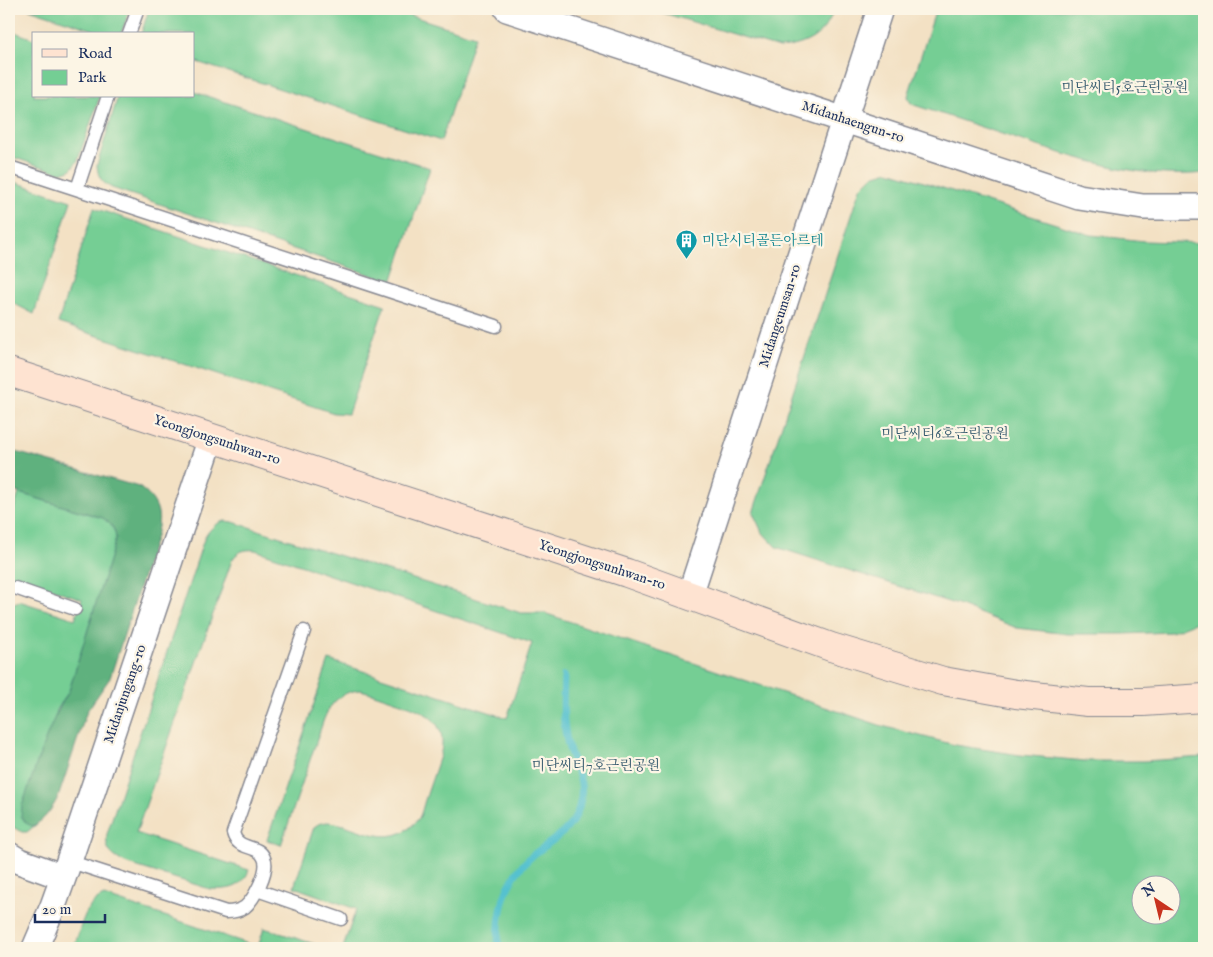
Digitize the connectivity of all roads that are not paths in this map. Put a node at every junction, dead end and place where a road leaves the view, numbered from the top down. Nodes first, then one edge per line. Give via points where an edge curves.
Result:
1 (138, 9) edge
2 (507, 9) edge
3 (880, 9) edge
4 (130, 32) edge
5 (107, 98) edge
6 (844, 119) junction
7 (9, 167) edge
8 (77, 189) junction
9 (1204, 207) edge
10 (496, 326) dead end
11 (9, 372) edge
12 (211, 438) junction
13 (9, 589) edge
14 (690, 595) junction
15 (76, 608) dead end
16 (304, 631) dead end
17 (1204, 698) edge
18 (9, 855) edge
19 (66, 869) junction
20 (257, 890) junction
21 (341, 919) dead end
22 (35, 948) edge

1 - 4 lane
2 - 6 street, Midanhaengun-ro
3 - 6 street, Midangeumsan-ro
5 - 8 lane
6 - 9 street, Midanhaengun-ro via 1079,197 1143,207
6 - 14 street, Midangeumsan-ro
7 - 8 lane
8 - 10 lane
11 - 12 main road, Yeongjongsunhwan-ro
12 - 14 main road, Yeongjongsunhwan-ro
12 - 19 street, Midanjungang-ro
13 - 15 lane via 15,588
14 - 17 main road, Yeongjongsunhwan-ro via 831,647 943,681 1088,702
16 - 20 lane via 234,833 240,844 264,857 265,871
18 - 19 street
19 - 20 lane via 226,912 245,907
19 - 22 street, Midanjungang-ro
20 - 21 lane

